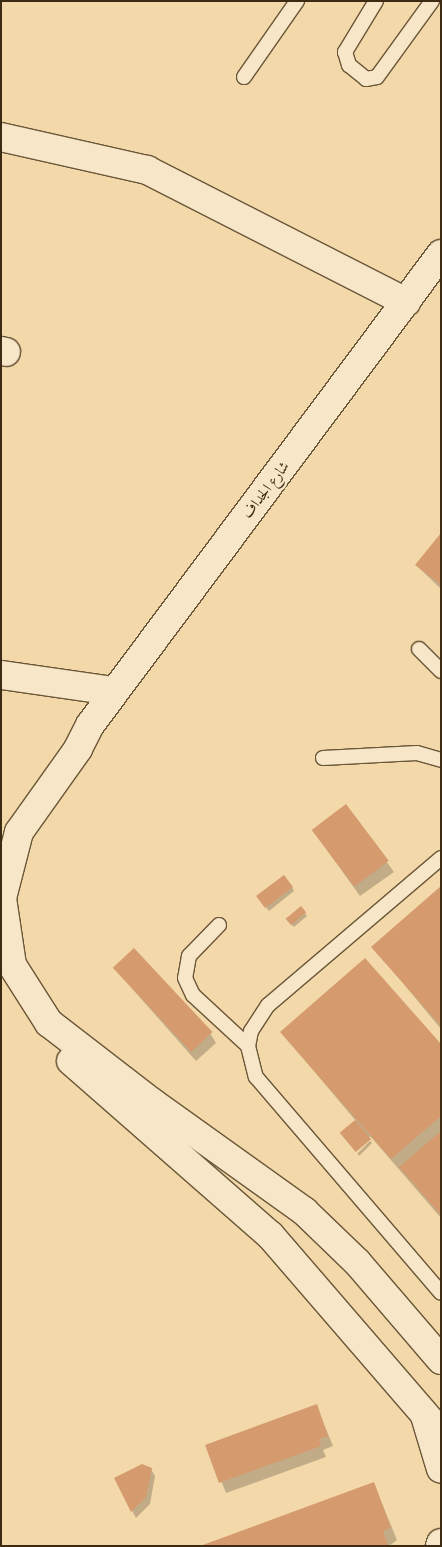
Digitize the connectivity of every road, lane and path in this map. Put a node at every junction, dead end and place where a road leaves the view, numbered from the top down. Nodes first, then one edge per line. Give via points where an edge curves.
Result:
1 (297, 1) edge
2 (376, 1) edge
3 (432, 1) edge
4 (244, 77) dead end
5 (1, 137) edge
6 (441, 254) edge
7 (406, 302) junction
8 (419, 650) dead end
9 (441, 671) edge
10 (1, 675) edge
11 (114, 691) junction
12 (90, 725) junction
13 (323, 758) dead end
14 (441, 760) edge
15 (1, 833) edge
16 (441, 858) edge
17 (219, 925) dead end
18 (1, 984) edge
19 (248, 1046) junction
20 (441, 1293) edge
21 (441, 1360) edge
22 (433, 1424) edge
23 (441, 1469) edge

1 - 4 lane
2 - 3 lane via 345,52 349,65 366,79 377,77
5 - 7 street via 147,170
6 - 7 street, شارع الجداف
7 - 11 street, شارع الجداف
8 - 9 lane
10 - 11 street
11 - 12 street, شارع الجداف
12 - 15 street via 66,746
12 - 21 street via 74,755 19,832 5,876 6,944 22,986 67,1038 323,1227
13 - 14 lane via 417,753
16 - 19 lane via 268,1005 251,1031
17 - 19 lane via 189,956 185,978 193,996
18 - 22 street via 38,1032 270,1235
19 - 20 lane via 256,1077
22 - 23 street

